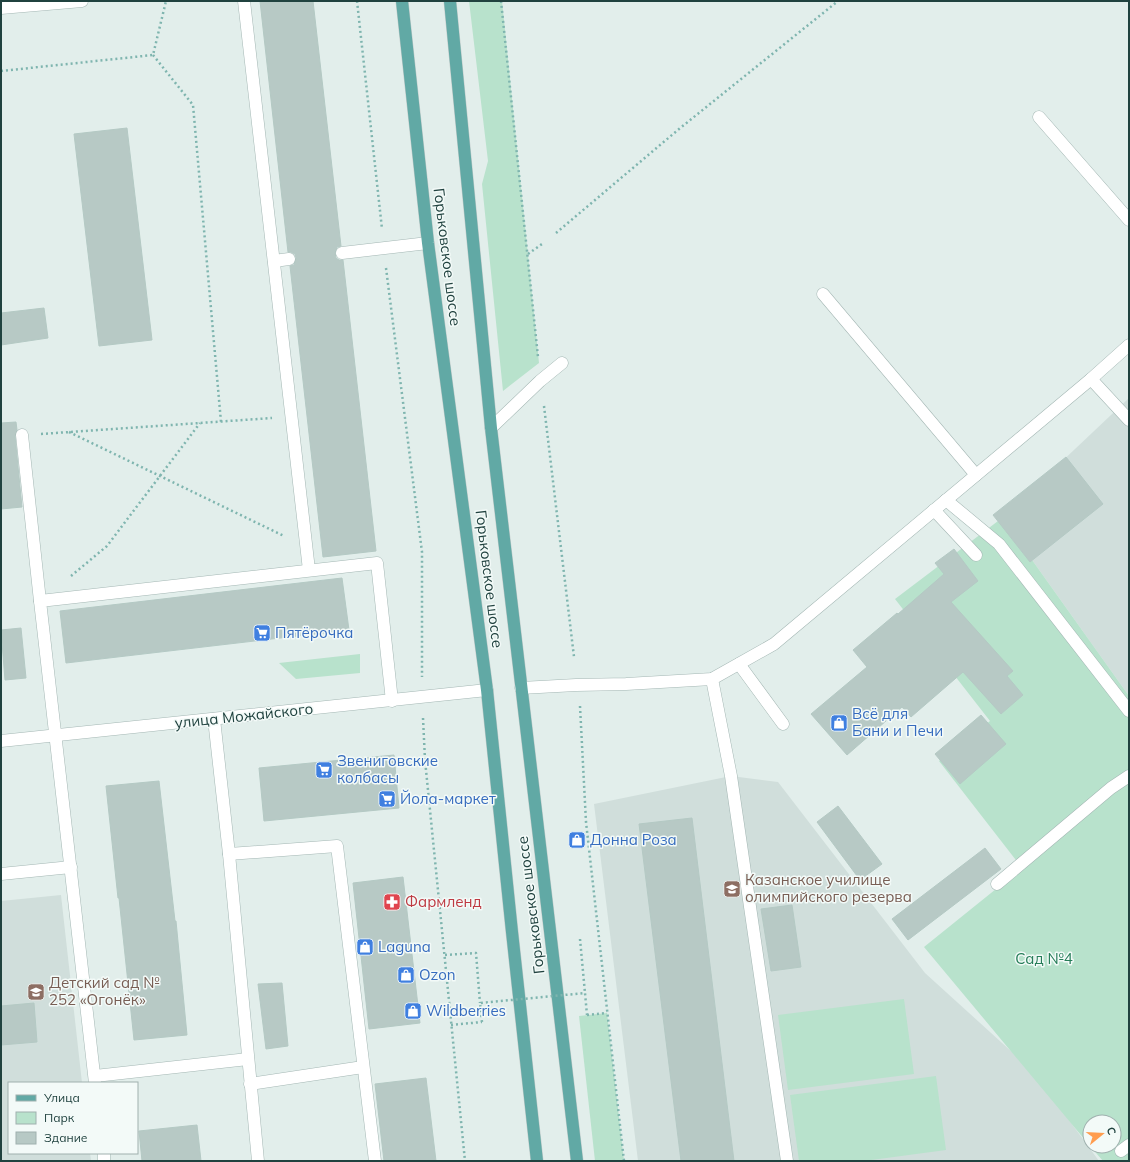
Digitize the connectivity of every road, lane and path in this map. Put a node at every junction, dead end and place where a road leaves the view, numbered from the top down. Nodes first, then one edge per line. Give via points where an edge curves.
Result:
1 (82, 1) edge
2 (166, 1) edge
3 (244, 1) edge
4 (357, 1) edge
5 (402, 1) edge
6 (450, 1) edge
7 (501, 1) edge
8 (838, 1) edge
9 (1, 8) edge
10 (153, 55) junction
11 (1, 70) edge
12 (1039, 117) dead end
13 (1129, 220) edge
14 (556, 233) dead end
15 (428, 243) junction
16 (542, 244) dead end
17 (384, 249) junction
18 (342, 253) dead end
19 (527, 254) junction
20 (289, 259) dead end
21 (274, 261) junction
22 (823, 294) dead end
23 (1129, 345) edge
24 (539, 363) dead end
25 (562, 363) dead end
26 (1091, 379) junction
27 (543, 400) dead end
28 (292, 417) junction
29 (1129, 420) edge
30 (222, 422) junction
31 (200, 423) junction
32 (491, 428) junction
33 (69, 432) junction
34 (22, 435) joint
35 (976, 475) junction
36 (160, 477) junction
37 (946, 500) junction
38 (934, 510) junction
39 (307, 547) junction
40 (976, 555) dead end
41 (309, 570) junction
42 (71, 576) dead end
43 (40, 601) junction
44 (574, 657) dead end
45 (739, 664) junction
46 (712, 679) junction
47 (521, 688) junction
48 (487, 690) junction
49 (422, 697) junction
50 (392, 701) junction
51 (580, 706) dead end
52 (1129, 711) edge
53 (214, 719) junction
54 (783, 724) dead end
55 (56, 735) junction
56 (1, 741) edge
57 (1129, 776) edge
58 (229, 854) junction
59 (71, 867) junction
60 (1, 874) edge
61 (997, 884) dead end
62 (580, 939) dead end
63 (444, 955) junction
64 (585, 993) junction
65 (480, 1003) junction
66 (607, 1012) junction
67 (451, 1025) junction
68 (248, 1059) junction
69 (363, 1067) junction
70 (95, 1080) edge
71 (250, 1084) junction
72 (258, 1161) edge
73 (375, 1161) edge
74 (465, 1161) edge
75 (537, 1161) edge
76 (577, 1161) edge
77 (624, 1161) edge
78 (786, 1161) edge

1 - 9 street
2 - 10 path
3 - 21 street
4 - 17 path
5 - 15 main road, Горьковское шоссе
6 - 32 main road, Горьковское шоссе
7 - 19 path
8 - 14 path via 679,129
10 - 11 path
10 - 30 path via 193,105
12 - 13 street
15 - 17 street
15 - 48 main road, Горьковское шоссе
16 - 19 path
17 - 18 street
17 - 49 path via 422,552
19 - 24 path
20 - 21 street
21 - 28 street
22 - 35 street
23 - 26 street
25 - 32 street
26 - 29 street
26 - 35 street
27 - 44 path
28 - 30 path
28 - 39 street
30 - 31 path
31 - 33 path
31 - 36 path
32 - 47 main road, Горьковское шоссе
33 - 34 path
33 - 36 path
34 - 43 street
35 - 37 street
36 - 39 path
36 - 42 path via 107,546
37 - 38 street
37 - 52 street via 998,544
38 - 40 street
38 - 45 street via 774,644
39 - 41 street
41 - 43 street
41 - 50 street via 376,563
43 - 55 street
45 - 46 street
45 - 54 street
46 - 47 street
46 - 78 street via 732,784
47 - 76 main road, Горьковское шоссе
48 - 49 street, улица Можайского
48 - 75 main road, Горьковское шоссе
49 - 50 street, улица Можайского
49 - 63 path via 425,760
50 - 53 street, улица Можайского
51 - 66 path via 586,822
53 - 55 street, улица Можайского
53 - 58 street
55 - 56 street, улица Можайского
55 - 59 street
57 - 61 street via 1111,788
58 - 68 street
58 - 69 street via 337,846
59 - 60 street
59 - 70 street
62 - 64 path
63 - 65 path via 476,953
63 - 67 path
64 - 65 path, bridge
64 - 66 path, bridge via 587,1015
65 - 67 path, bridge via 482,1022
66 - 77 path
67 - 74 path
68 - 70 street
68 - 71 street
69 - 71 street
69 - 73 street
71 - 72 street

